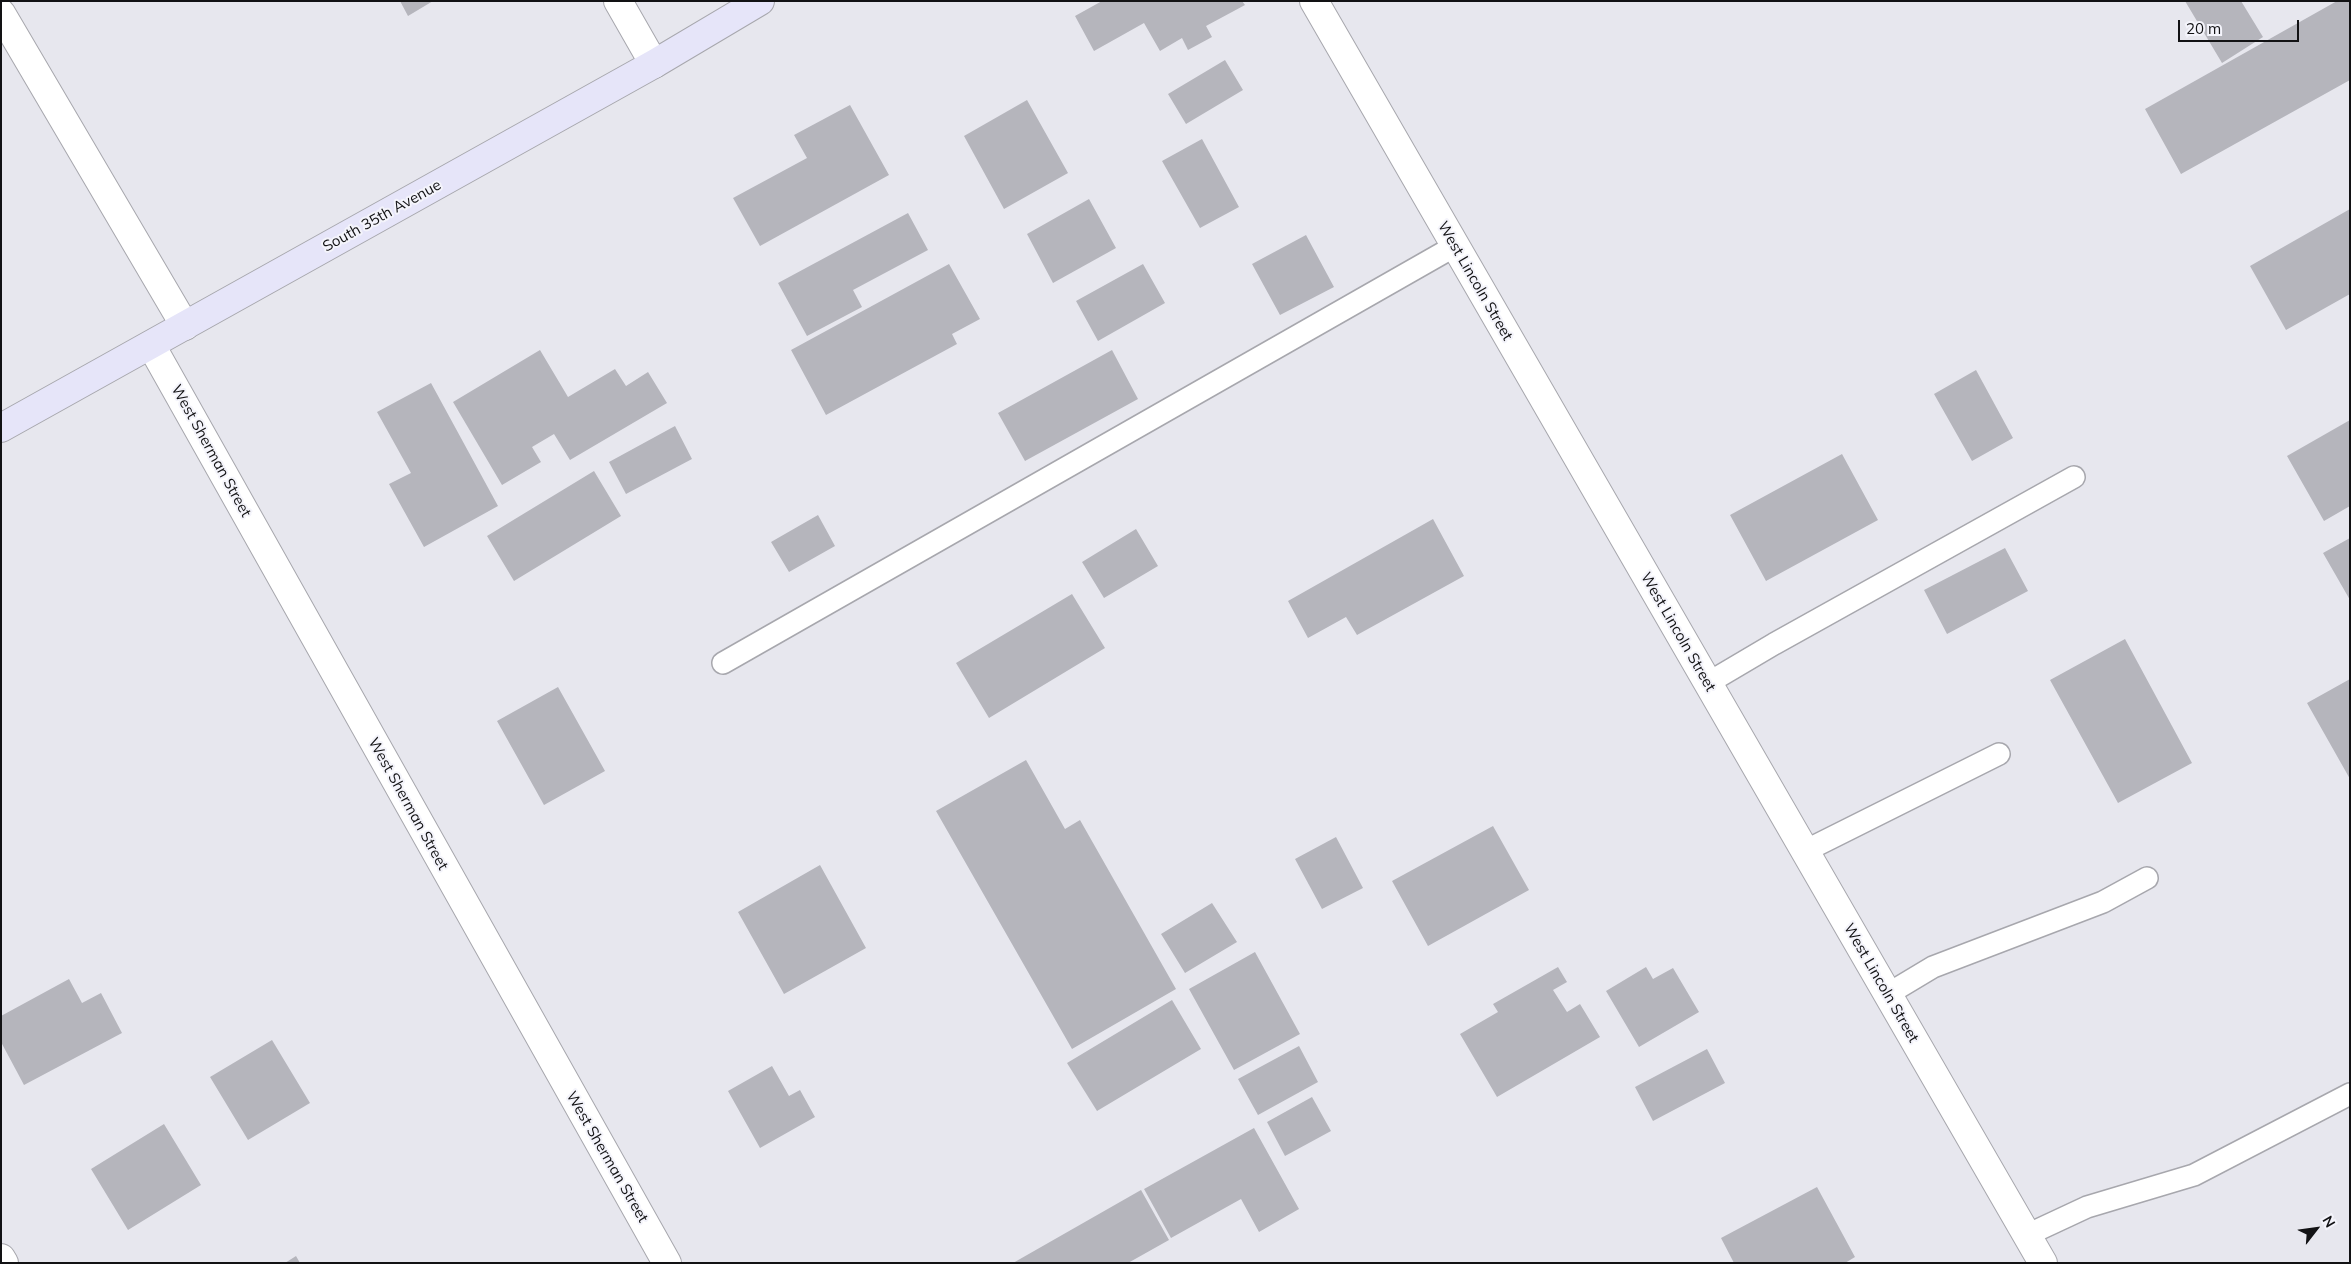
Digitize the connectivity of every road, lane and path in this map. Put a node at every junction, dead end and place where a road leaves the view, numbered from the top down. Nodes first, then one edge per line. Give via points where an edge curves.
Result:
1 (618, 1) edge
2 (760, 1) edge
3 (1314, 1) edge
4 (1, 13) edge
5 (654, 64) junction
6 (1455, 246) junction
7 (185, 326) junction
8 (151, 345) junction
9 (1, 428) edge
10 (2074, 477) dead end
11 (723, 663) dead end
12 (1708, 683) junction
13 (1999, 754) dead end
14 (1805, 851) junction
15 (2147, 878) dead end
16 (1888, 994) junction
17 (2350, 1094) edge
18 (2027, 1235) junction
19 (1, 1258) edge
20 (4, 1263) edge
21 (667, 1263) edge
22 (2043, 1263) edge

1 - 5 street
2 - 5 main road, South 35th Avenue
3 - 6 street, West Lincoln Street
4 - 7 street
5 - 7 main road, South 35th Avenue
6 - 11 lane
6 - 12 street, West Lincoln Street
7 - 8 main road, South 35th Avenue
8 - 9 main road, South 35th Avenue
8 - 21 street, West Sherman Street
10 - 12 lane
12 - 14 street, West Lincoln Street
13 - 14 lane
14 - 16 street, West Lincoln Street
15 - 16 lane via 2103,902 1933,967
16 - 18 street, West Lincoln Street
17 - 18 lane via 2194,1175 2087,1207
18 - 22 street, West Lincoln Street
19 - 20 street

